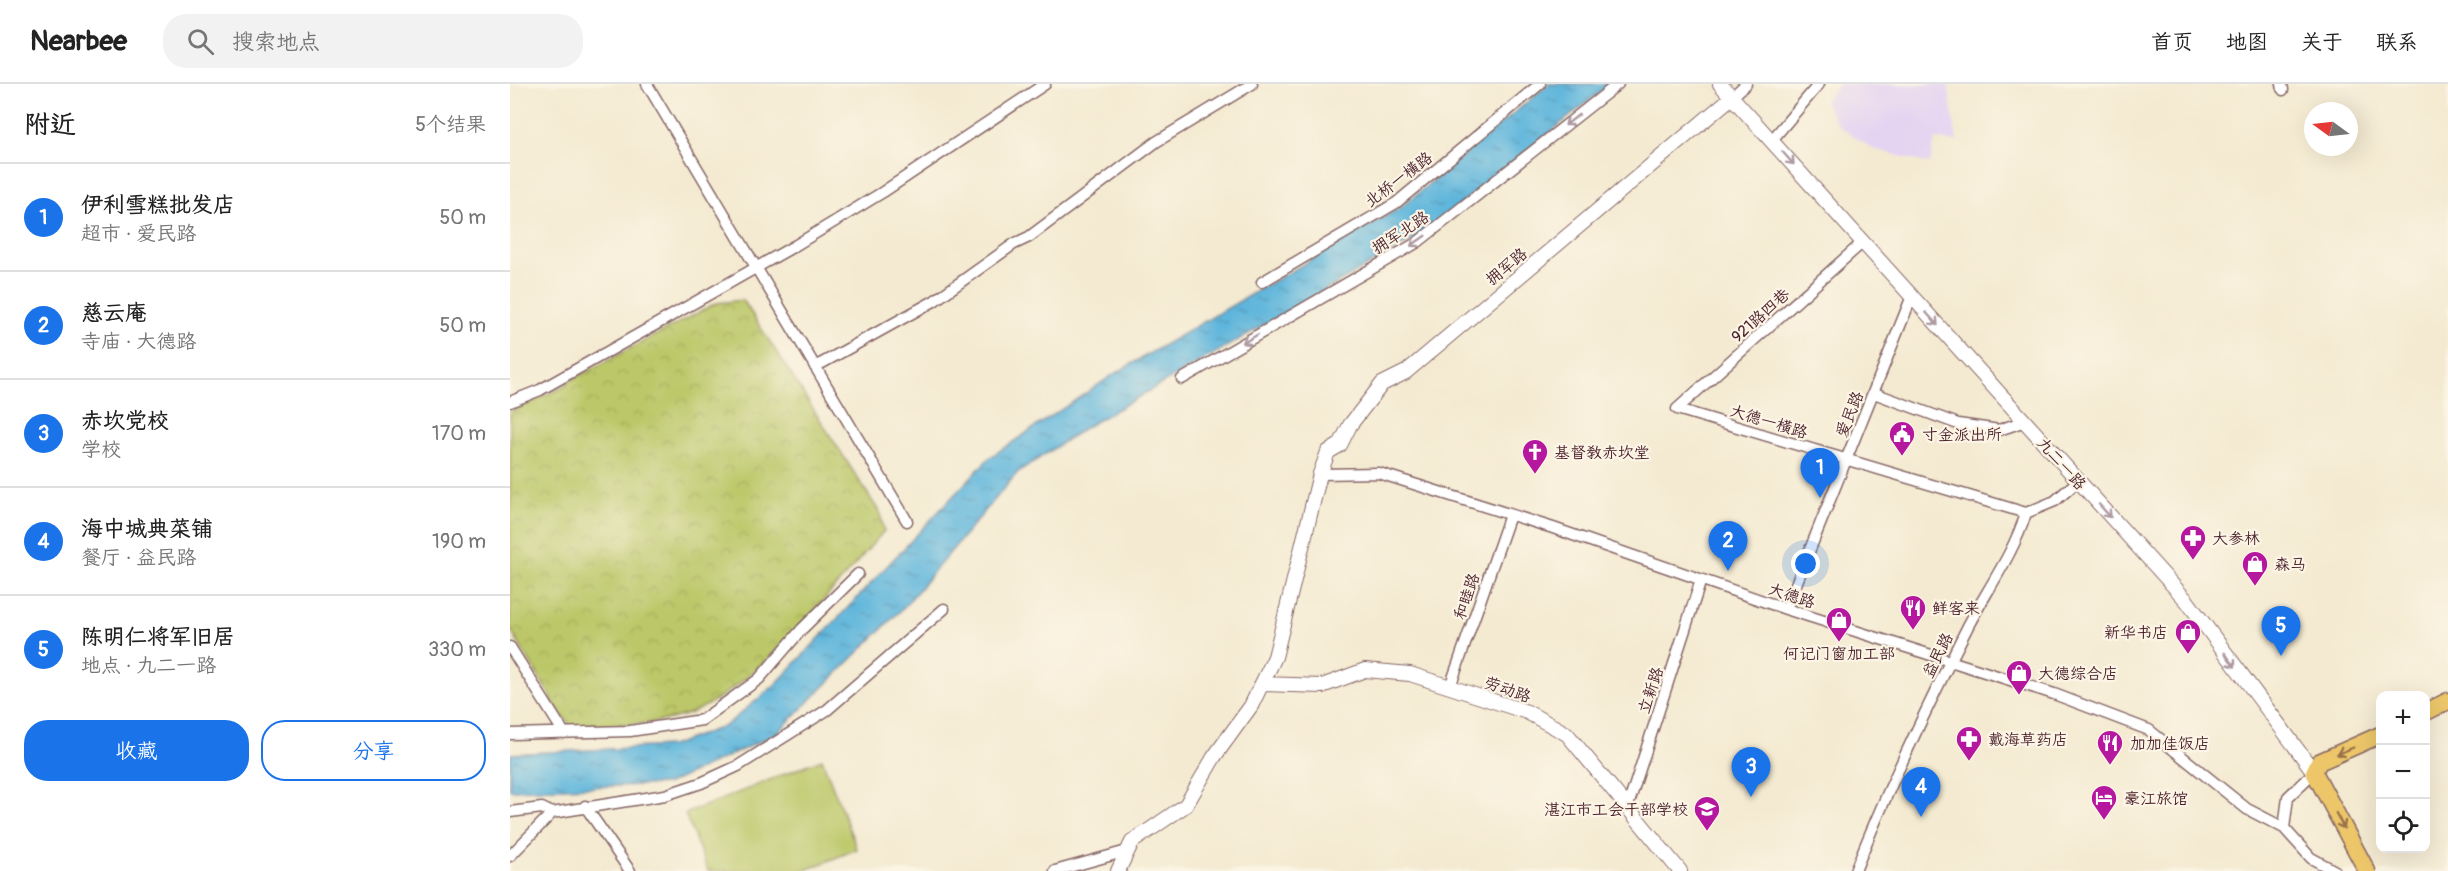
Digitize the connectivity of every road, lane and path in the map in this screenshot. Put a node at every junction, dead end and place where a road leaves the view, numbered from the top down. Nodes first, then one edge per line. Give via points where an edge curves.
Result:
1 (647, 84) edge
2 (1045, 84) edge
3 (1252, 84) edge
4 (1540, 84) edge
5 (1618, 84) edge
6 (1720, 84) edge
7 (1746, 84) edge
8 (1819, 84) edge
9 (1732, 97) junction
10 (1772, 140) junction
11 (1863, 242) junction
12 (755, 268) junction
13 (1262, 282) dead end
14 (1912, 296) junction
15 (815, 367) junction
16 (1182, 379) dead end
17 (1874, 393) junction
18 (510, 402) edge
19 (1677, 409) joint
20 (2025, 421) junction
21 (1847, 460) junction
22 (1320, 474) junction
23 (2078, 481) junction
24 (2026, 513) junction
25 (1510, 515) junction
26 (907, 521) dead end
27 (858, 574) dead end
28 (1701, 580) junction
29 (944, 609) dead end
30 (1786, 609) junction
31 (510, 646) edge
32 (1950, 661) junction
33 (1262, 684) junction
34 (1450, 687) junction
35 (2448, 700) edge
36 (2430, 710) edge
37 (564, 733) junction
38 (510, 734) edge
39 (2376, 737) edge
40 (2314, 772) junction
41 (585, 806) junction
42 (1627, 809) junction
43 (510, 812) edge
44 (552, 813) junction
45 (2284, 828) junction
46 (1127, 850) junction
47 (510, 856) edge
48 (630, 871) edge
49 (1055, 871) edge
50 (1118, 871) edge
51 (1680, 871) edge
52 (1855, 871) edge
53 (2335, 871) edge
54 (2367, 871) edge

1 - 12 street
2 - 12 street via 883,192
3 - 15 street via 1156,142 1029,237 934,301
4 - 13 street, 北桥一横路 via 1396,203
5 -> 16 street, 拥军北路 via 1418,242
6 - 9 street, 九二一路
7 - 9 street
8 - 10 street
9 - 10 street, 九二一路
9 - 22 street, 拥军路 via 1406,372 1382,384 1350,425 1340,445 1328,452
10 -> 11 street, 九二一路
11 - 14 street, 九二一路
11 - 19 street, 921路四巷
12 - 15 street
12 - 18 street via 540,390
14 - 17 street, 爱民路
14 -> 20 street, 九二一路
15 - 26 street
17 - 20 street via 1958,424 1999,430
17 - 21 street, 爱民路
19 - 21 street, 大德一横路
20 - 23 street, 九二一路
21 - 24 street, 大德一横路
21 - 30 street, 爱民路
22 - 25 street, 大德路 via 1379,473
22 - 33 street, 拥军路 via 1290,603 1275,657
23 - 24 street via 2055,501
23 -> 40 street, 九二一路 via 2187,601
24 - 32 street, 益民路
25 - 28 street, 大德路
25 - 34 street, 和睦路
27 - 37 street via 802,629 759,679 702,720 630,731
28 - 30 street, 大德路
28 - 42 street, 立新路
29 - 41 street via 827,710 738,766 665,795
30 - 32 street, 大德路
31 - 37 street
32 - 45 street, 大德路 via 2149,730 2247,809
32 - 52 street, 益民路 via 1908,746
33 - 34 street, 劳动路 via 1322,686 1365,670 1410,674
33 - 46 street, 拥军路 via 1186,805 1132,842
34 - 42 street, 劳动路 via 1527,712 1567,734
35 - 36 main road
37 - 38 street
39 -> 40 main road via 2319,762
40 - 45 street via 2288,796
40 -> 54 main road, 九二一路
41 - 44 street
41 - 48 street
42 - 51 street, 劳动路
43 - 44 street via 542,808
44 - 47 street
45 - 53 street via 2311,858
46 - 49 street
46 - 50 street

